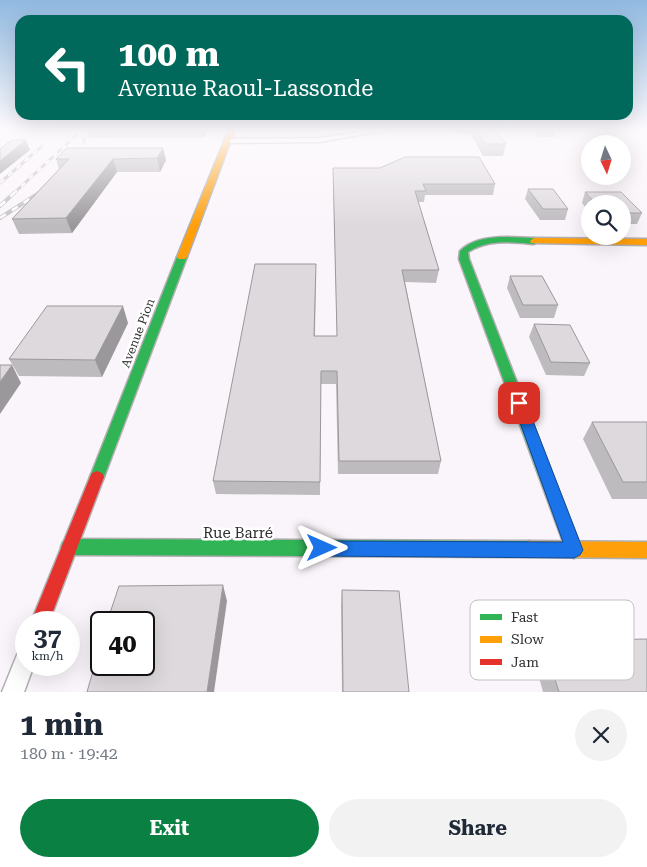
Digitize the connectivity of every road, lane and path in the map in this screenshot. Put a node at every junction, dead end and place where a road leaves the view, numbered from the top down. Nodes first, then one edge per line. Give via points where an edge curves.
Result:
1 (220, 161) edge
2 (647, 242) edge
3 (69, 547) junction
4 (574, 550) junction
5 (647, 550) edge
6 (44, 611) edge
7 (19, 676) edge
8 (13, 692) edge

1 - 3 street, Avenue Pion
2 - 4 street via 490,240 471,245 464,251 464,259
3 - 4 street, Rue Barré
3 - 6 street, Avenue Pion
4 - 5 street, Rue Barré
7 - 8 street

